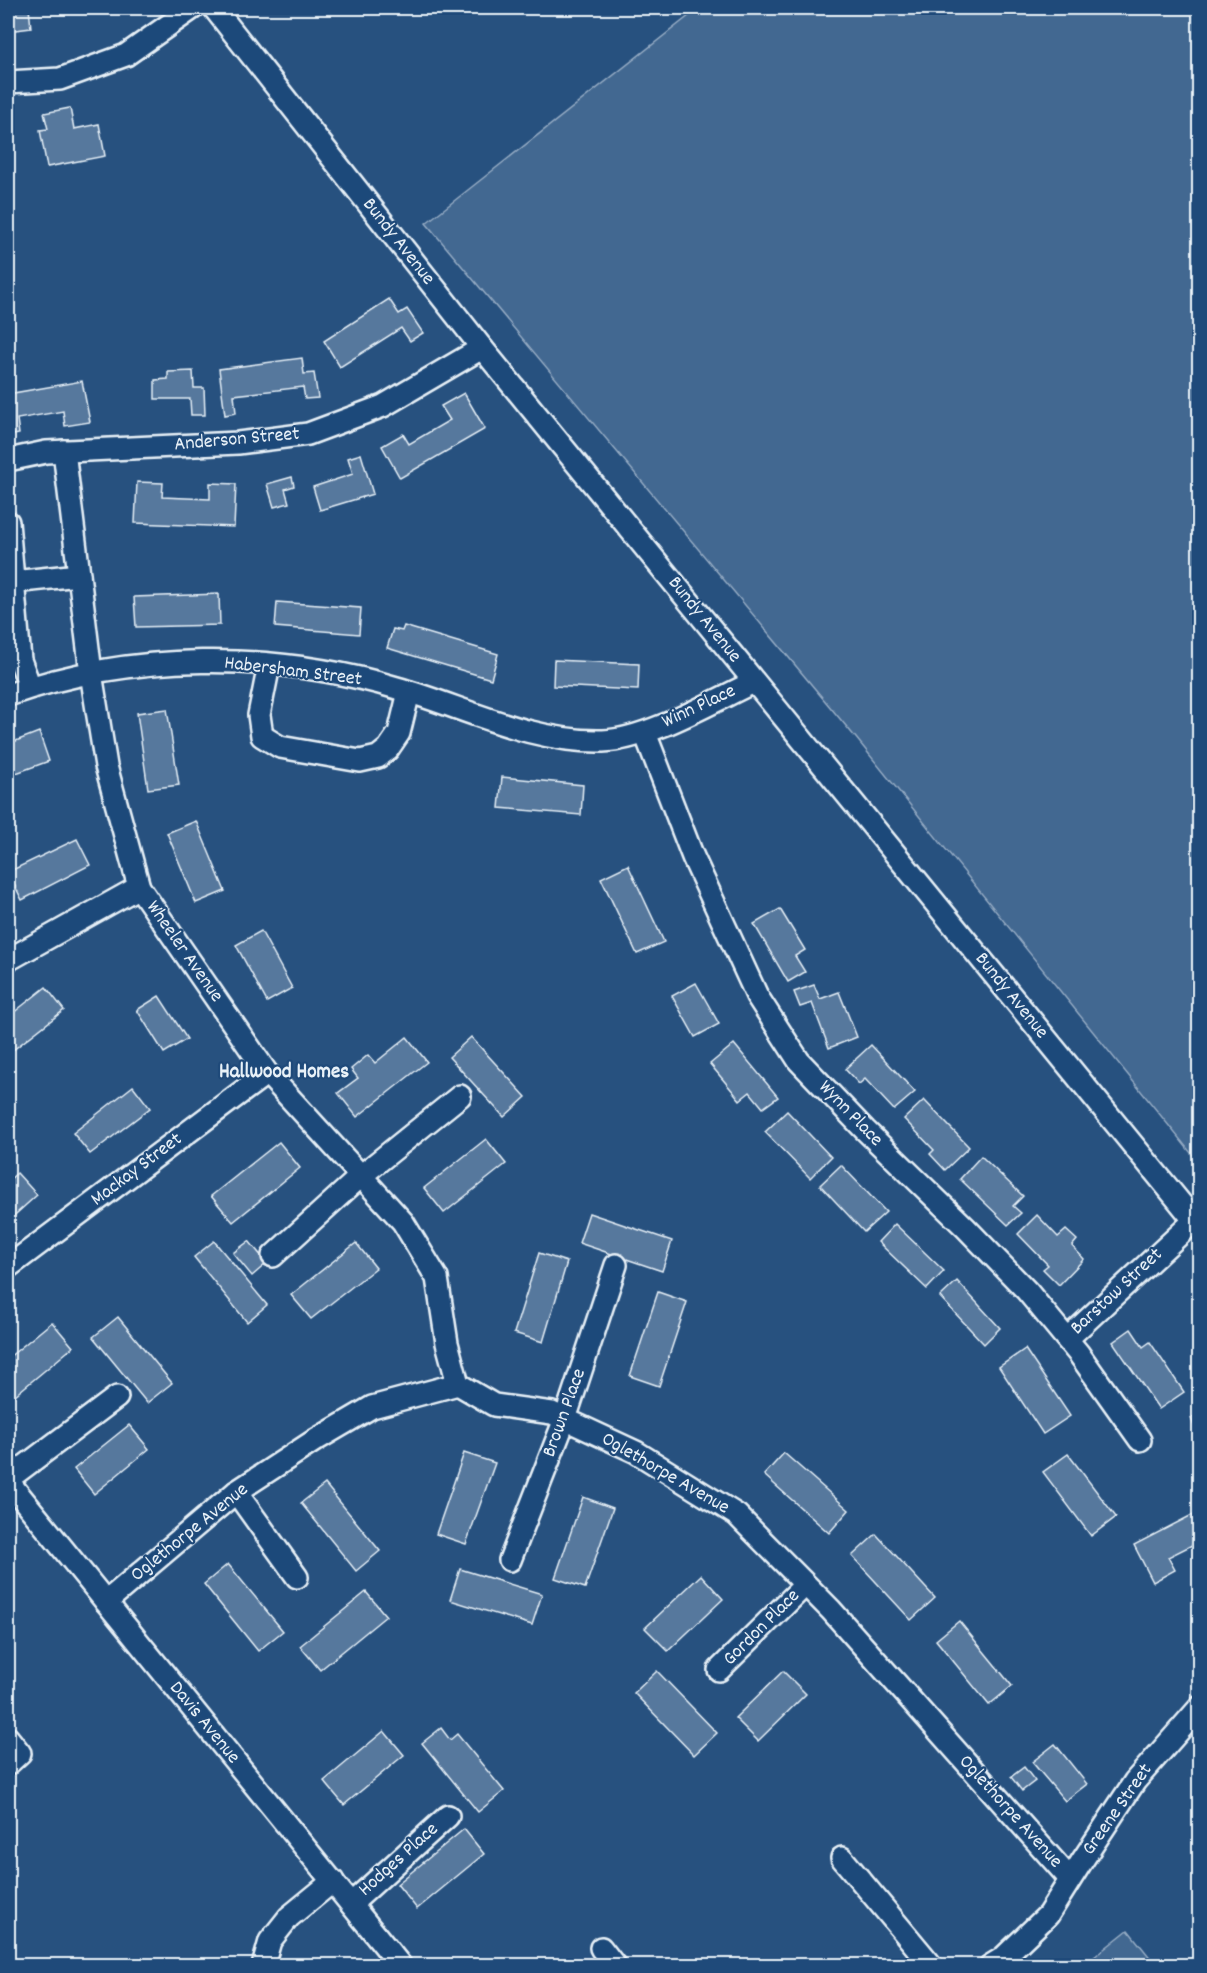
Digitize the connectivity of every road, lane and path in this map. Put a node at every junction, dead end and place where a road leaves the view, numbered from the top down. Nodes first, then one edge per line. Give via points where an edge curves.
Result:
1 (194, 8) edge
2 (214, 8) edge
3 (8, 82) edge
4 (482, 348) junction
5 (64, 451) junction
6 (8, 460) edge
7 (8, 522) edge
8 (79, 575) junction
9 (13, 582) junction
10 (269, 665) junction
11 (91, 673) junction
12 (754, 682) junction
13 (30, 687) junction
14 (409, 692) junction
15 (8, 695) edge
16 (645, 733) junction
17 (139, 887) junction
18 (8, 960) edge
19 (267, 1073) junction
20 (460, 1096) dead end
21 (362, 1175) junction
22 (1197, 1224) edge
23 (273, 1256) dead end
24 (616, 1265) dead end
25 (8, 1267) edge
26 (1067, 1339) junction
27 (458, 1384) junction
28 (117, 1397) dead end
29 (565, 1419) junction
30 (1140, 1440) dead end
31 (8, 1480) edge
32 (236, 1492) junction
33 (510, 1560) dead end
34 (297, 1577) dead end
35 (805, 1585) junction
36 (106, 1602) junction
37 (719, 1670) dead end
38 (1200, 1707) edge
39 (8, 1738) edge
40 (8, 1764) edge
41 (448, 1816) dead end
42 (842, 1858) dead end
43 (1070, 1880) junction
44 (333, 1881) junction
45 (351, 1904) junction
46 (601, 1948) dead end
47 (263, 1965) edge
48 (401, 1965) edge
49 (615, 1965) edge
50 (932, 1965) edge
51 (990, 1965) edge

1 - 3 street via 126,55 60,79
2 - 4 street, Bundy Avenue
4 - 5 street, Anderson Street via 383,406 308,434 238,443
4 - 12 street, Bundy Avenue
5 - 6 street, Anderson Street
5 - 8 street, Wheeler Avenue
7 - 9 street
8 - 9 street
8 - 11 street, Wheeler Avenue
9 - 13 street via 20,660
10 - 11 street, Habersham Street via 240,661 134,665
10 - 14 street, Habersham Street via 336,673
10 - 14 street via 259,715 262,736 280,747 360,761 378,757 399,733
11 - 13 street, Habersham Street
11 - 17 street, Wheeler Avenue via 106,766
12 - 16 street, Winn Place
12 - 22 street, Bundy Avenue
13 - 15 street, Habersham Street
14 - 16 street, Habersham Street via 492,721 558,738 604,741
16 - 26 street, Wynn Place via 693,857 757,996 799,1061 1027,1291
17 - 18 street
17 - 19 street, Wheeler Avenue
19 - 21 street, Wheeler Avenue
19 - 25 street, Mackay Street
20 - 21 street
21 - 23 street
21 - 27 street, Wheeler Avenue via 403,1222 437,1278
22 - 26 street, Barstow Street
24 - 29 street, Brown Place
26 - 30 street, Wynn Place
27 - 29 street, Oglethorpe Avenue via 494,1405 552,1413
27 - 32 street, Oglethorpe Avenue via 372,1407
28 - 31 street
29 - 33 street, Brown Place
29 - 35 street, Oglethorpe Avenue via 636,1452 738,1515
31 - 36 street, Davis Avenue
32 - 34 street
32 - 36 street, Oglethorpe Avenue
35 - 37 street, Gordon Place
35 - 43 street, Oglethorpe Avenue
36 - 44 street, Davis Avenue
38 - 43 street, Greene Street via 1135,1780
39 - 40 street via 20,1753
41 - 45 street, Hodges Place
42 - 50 street
43 - 51 street, Greene Street via 1048,1915 1003,1958
44 - 45 street, Davis Avenue
44 - 47 street via 289,1917 270,1941
45 - 48 street, Davis Avenue
46 - 49 street

